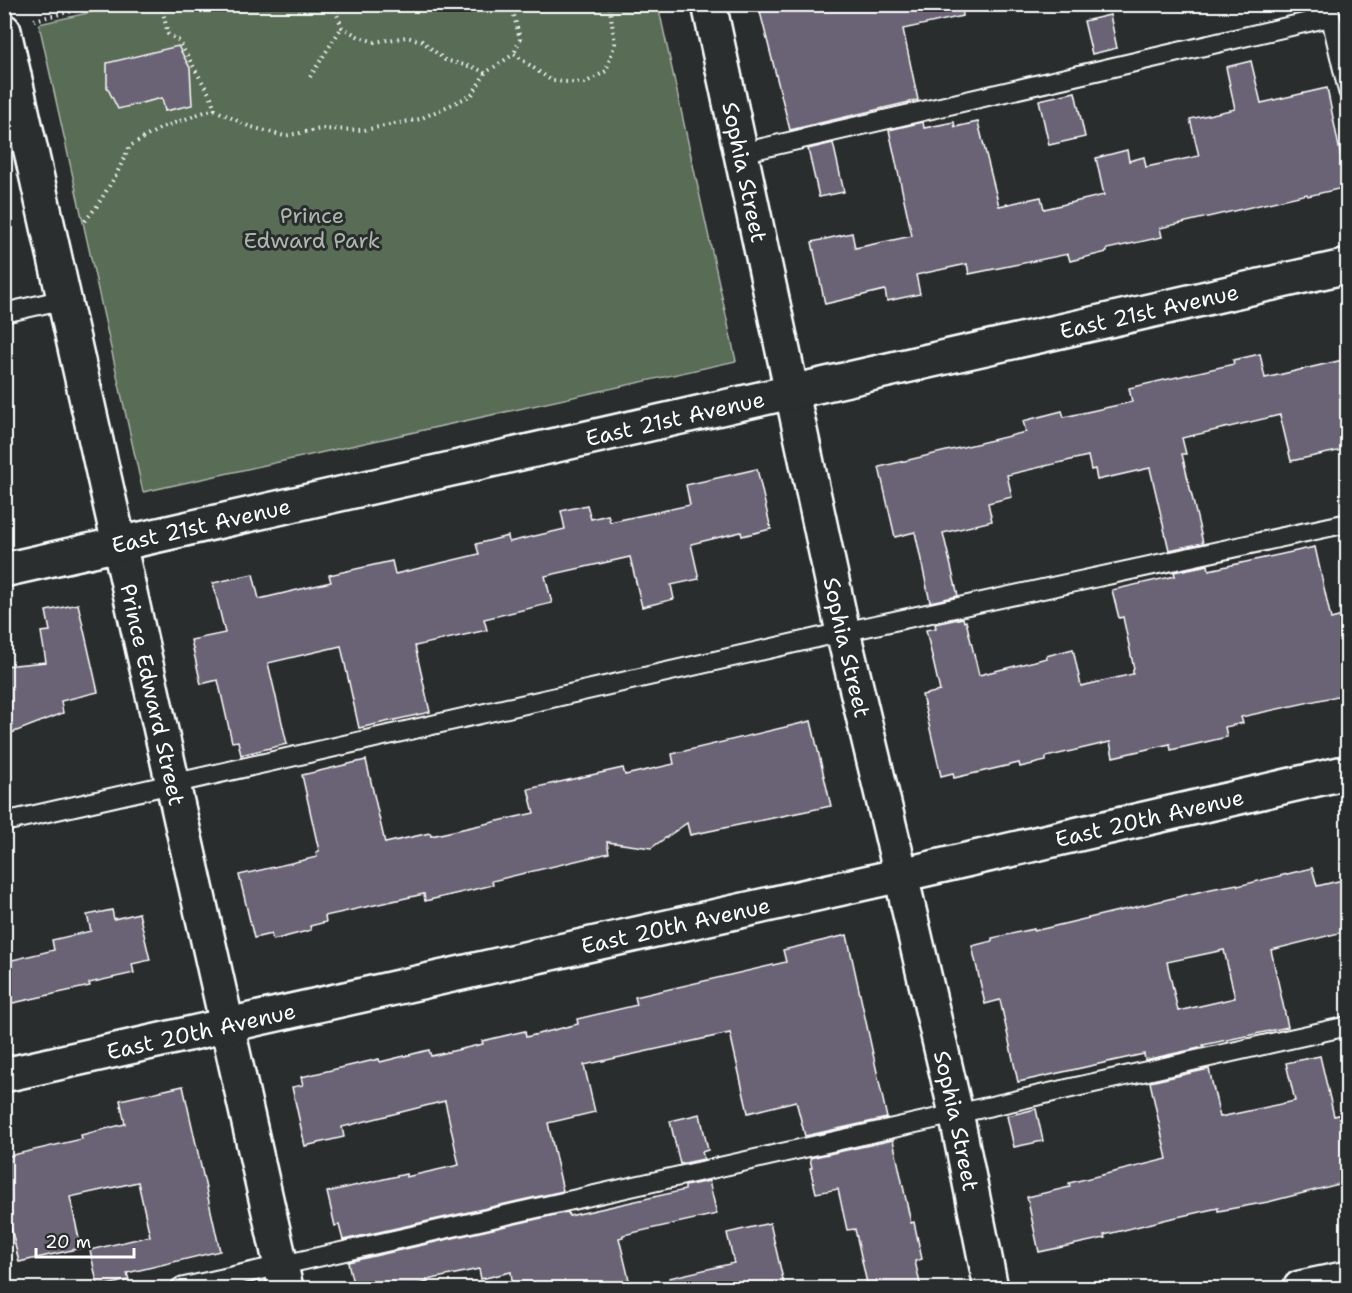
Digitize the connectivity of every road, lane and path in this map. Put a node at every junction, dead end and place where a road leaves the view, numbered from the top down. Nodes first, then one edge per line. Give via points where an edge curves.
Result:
1 (102, 4) edge
2 (161, 4) edge
3 (333, 4) edge
4 (511, 4) edge
5 (609, 4) edge
6 (709, 4) edge
7 (1329, 10) edge
8 (15, 26) edge
9 (342, 27) junction
10 (514, 54) junction
11 (8, 67) edge
12 (485, 73) junction
13 (310, 77) dead end
14 (1347, 91) edge
15 (215, 110) junction
16 (741, 153) junction
17 (85, 221) dead end
18 (1347, 266) edge
19 (65, 299) junction
20 (4, 313) edge
21 (792, 392) junction
22 (1347, 523) edge
23 (118, 545) junction
24 (4, 570) edge
25 (843, 632) junction
26 (1347, 772) edge
27 (173, 784) junction
28 (4, 822) edge
29 (901, 875) junction
30 (227, 1026) junction
31 (1347, 1026) edge
32 (4, 1075) edge
33 (956, 1113) junction
34 (283, 1277) edge
35 (1347, 1278) edge
36 (180, 1288) edge
37 (991, 1288) edge
38 (1300, 1288) edge

1 - 8 path
2 - 15 path via 168,34 178,40
3 - 9 path
4 - 10 path via 520,39
5 - 10 path via 615,43 606,71 585,83 552,81
6 - 16 street, Sophia Street
7 - 14 lane
7 - 16 lane
8 - 11 street, Prince Edward Street
9 - 12 path via 375,42 407,37 422,41 445,60
9 - 13 path
10 - 12 path
11 - 19 street, Prince Edward Street
12 - 15 path via 472,95 420,119 364,129 321,129 284,136 248,126
15 - 17 path via 160,128 130,146
16 - 21 street, Sophia Street
18 - 21 street, East 21st Avenue
19 - 20 lane
19 - 23 street, Prince Edward Street
21 - 23 street, East 21st Avenue
21 - 25 street, Sophia Street
22 - 25 lane
23 - 24 street, East 21st Avenue
23 - 27 street, Prince Edward Street
25 - 27 lane
25 - 29 street, Sophia Street
26 - 29 street, East 20th Avenue
27 - 28 lane
27 - 30 street, Prince Edward Street
29 - 30 street, East 20th Avenue
29 - 33 street, Sophia Street
30 - 32 street, East 20th Avenue
30 - 34 street, Prince Edward Street
31 - 33 lane
33 - 34 lane
33 - 37 street, Sophia Street
34 - 36 lane
35 - 38 street

